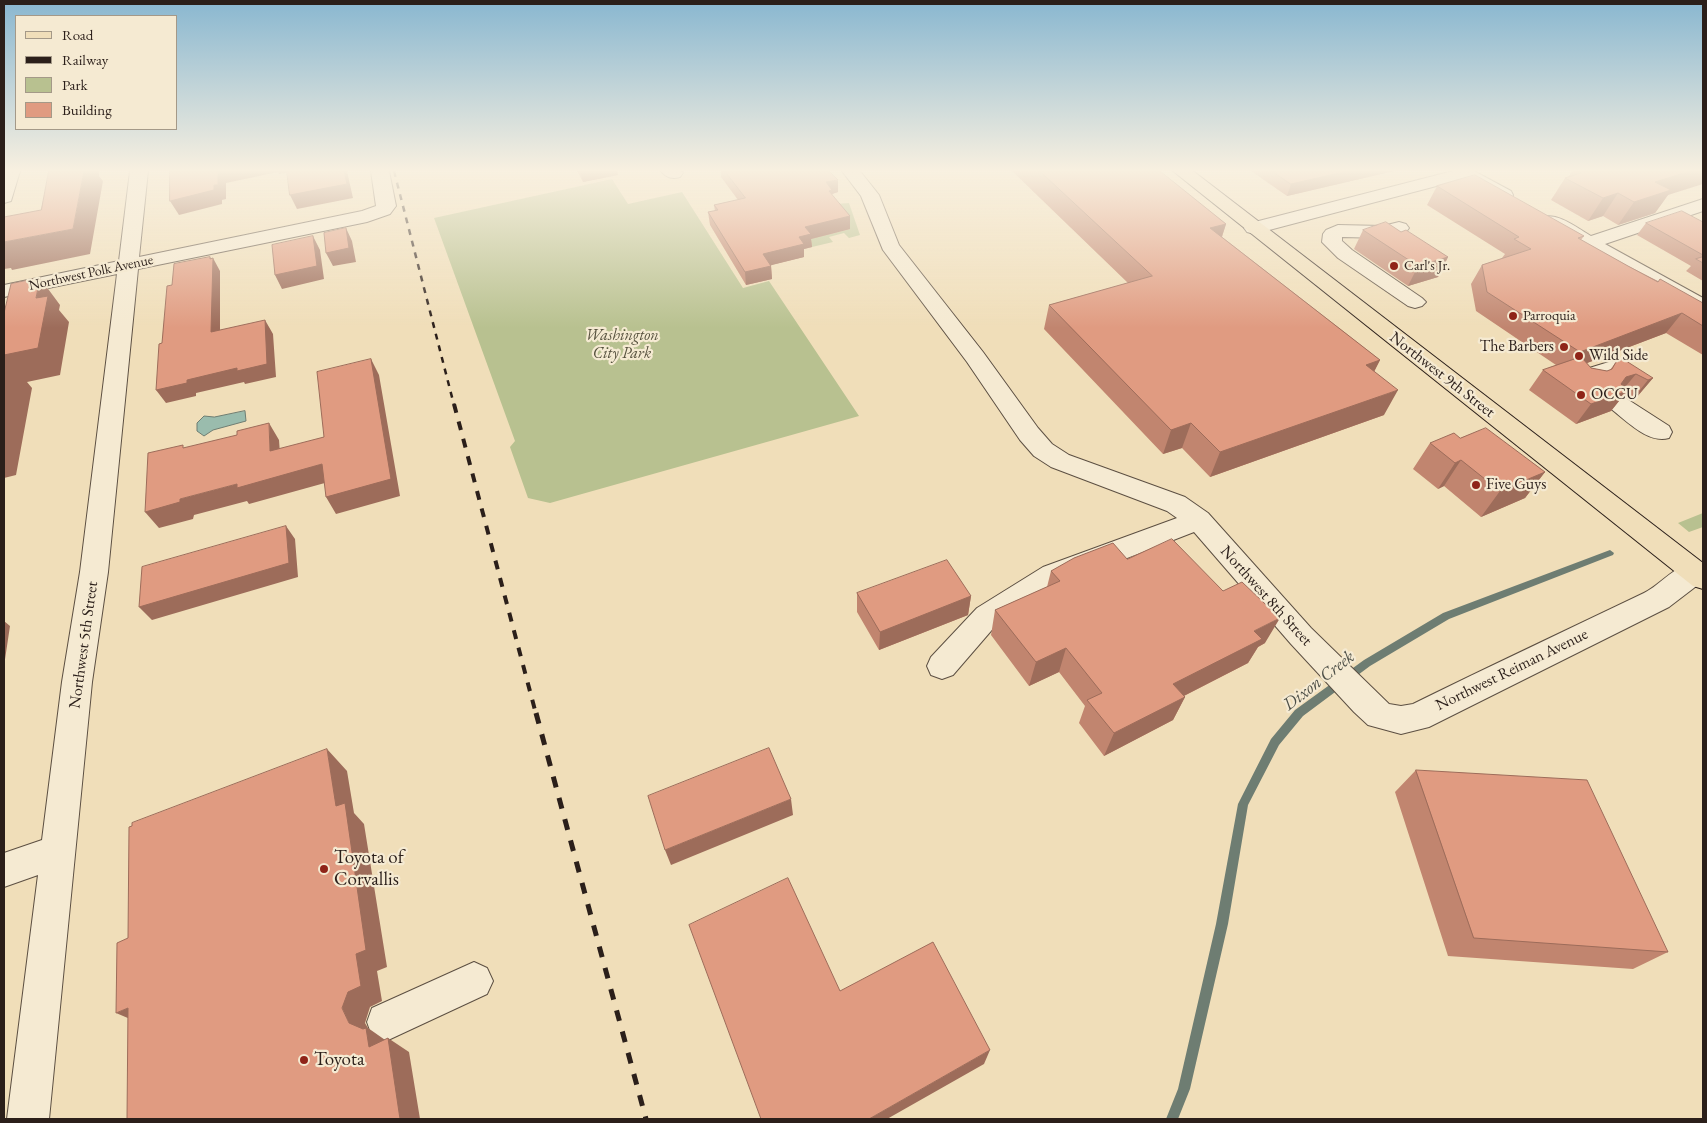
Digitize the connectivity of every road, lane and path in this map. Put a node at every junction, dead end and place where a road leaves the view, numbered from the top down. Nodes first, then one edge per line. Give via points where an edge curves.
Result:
1 (133, 223) edge
2 (332, 223) edge
3 (881, 223) edge
4 (1248, 223) edge
5 (1271, 223) edge
6 (1555, 223) edge
7 (1648, 223) edge
8 (1254, 228) junction
9 (1399, 228) edge
10 (1589, 243) junction
11 (128, 265) junction
12 (4, 291) edge
13 (1415, 302) dead end
14 (1703, 307) edge
15 (1612, 368) edge
16 (1587, 382) edge
17 (1619, 404) edge
18 (1660, 432) dead end
19 (1199, 520) junction
20 (1699, 575) edge
21 (942, 666) dead end
22 (1334, 672) joint
23 (59, 851) junction
24 (4, 870) edge
25 (474, 981) dead end
26 (386, 1022) dead end
27 (28, 1119) edge

1 - 11 street, Northwest 5th Street
2 - 11 street, Northwest Polk Avenue
3 - 19 street, Northwest 8th Street via 890,246 1044,450 1060,461 1176,504
4 - 8 main road, Northwest 9th Street
5 - 8 street
6 - 10 street
7 - 10 street
8 - 20 main road, Northwest 9th Street
9 - 13 street via 1383,232 1338,231 1333,234 1332,242
10 - 14 street
11 - 12 street, Northwest Polk Avenue
11 - 23 street, Northwest 5th Street
15 - 16 street via 1581,378
17 - 18 street
19 - 21 street via 1053,574 987,616
19 - 22 street, Northwest 8th Street
20 - 22 street, Northwest Reiman Avenue via 1659,599 1418,717 1401,720 1379,715
23 - 24 street
23 - 27 street, Northwest 5th Street
25 - 26 street

